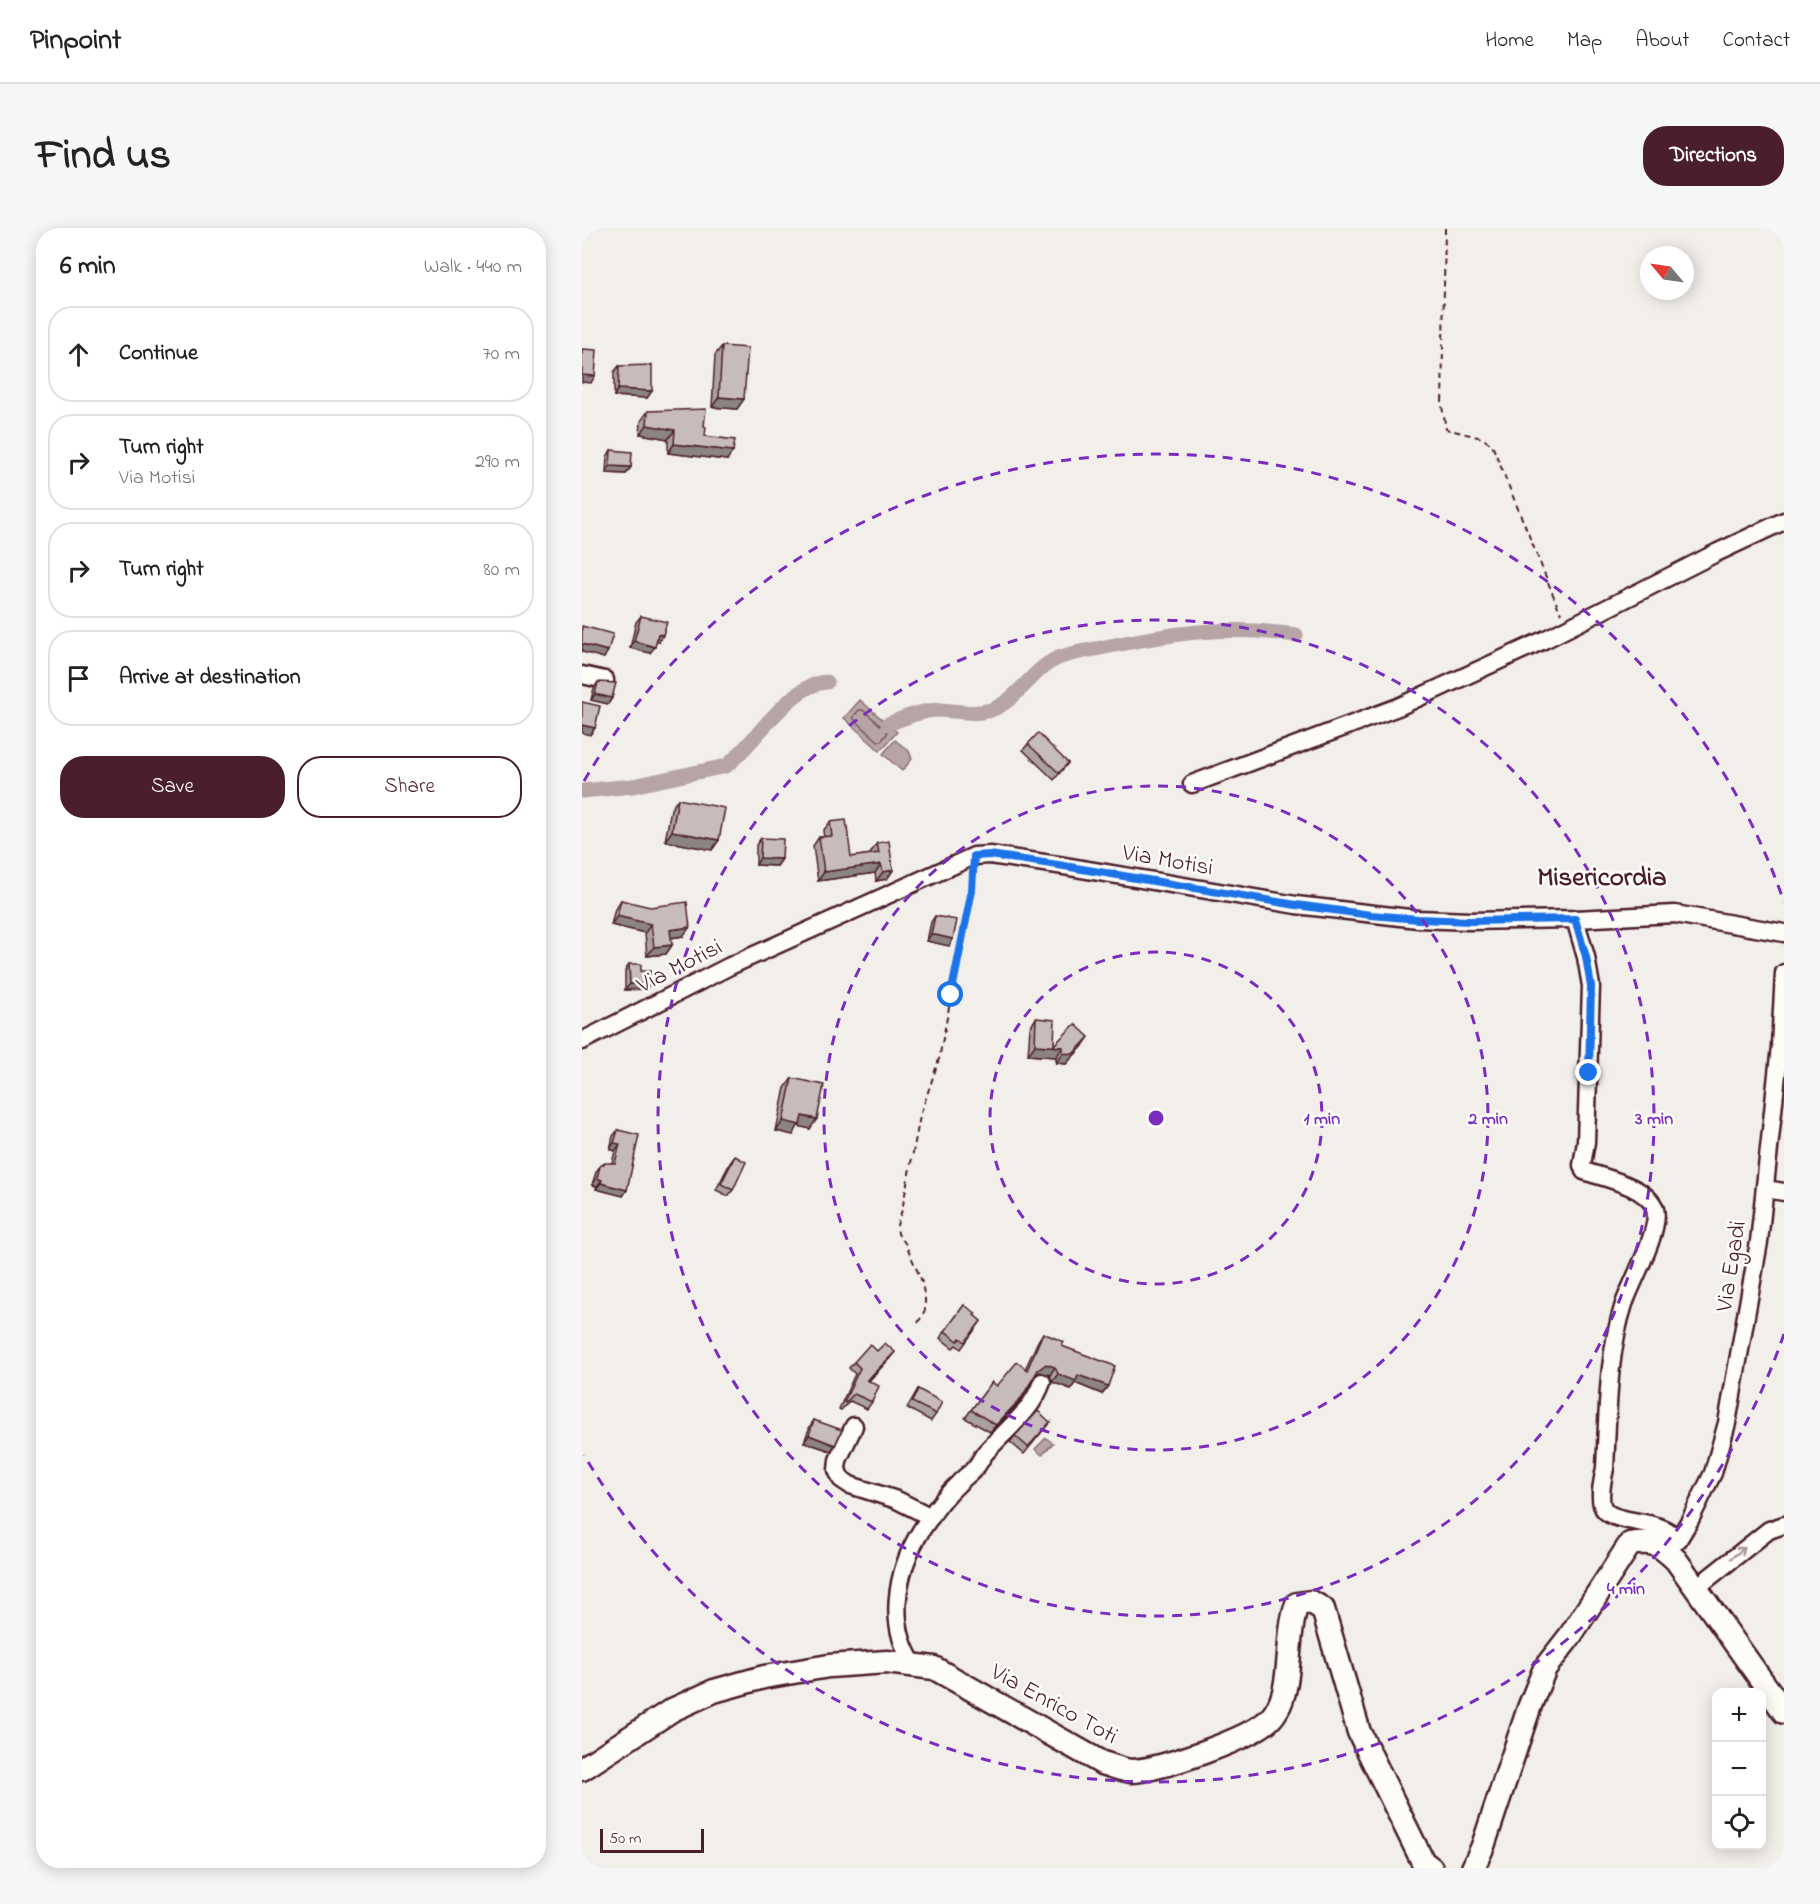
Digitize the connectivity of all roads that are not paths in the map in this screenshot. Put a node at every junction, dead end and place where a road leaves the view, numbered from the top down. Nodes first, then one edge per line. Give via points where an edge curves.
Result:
1 (1784, 521) edge
2 (582, 675) edge
3 (605, 680) edge
4 (1192, 784) dead end
5 (1575, 919) junction
6 (1784, 933) edge
7 (1784, 973) edge
8 (582, 1041) edge
9 (1766, 1189) junction
10 (1784, 1192) edge
11 (1042, 1382) dead end
12 (854, 1426) dead end
13 (931, 1517) junction
14 (1784, 1525) edge
15 (1672, 1545) junction
16 (1696, 1588) junction
17 (914, 1665) junction
18 (1784, 1712) edge
19 (582, 1769) edge
20 (1431, 1868) edge
21 (1473, 1868) edge

1 - 4 street via 1398,707
2 - 3 street
5 - 6 street, Via Motisi via 1675,914
5 - 8 street, Via Motisi via 1470,921 1371,915 1058,865 974,856 730,966
5 - 15 street via 1591,986 1586,1142 1581,1165 1584,1171 1632,1187 1655,1210 1654,1228 1624,1305 1614,1345 1602,1506 1608,1515 1621,1520 1644,1522 1672,1532
7 - 9 street, Via Egadi
9 - 10 street
9 - 15 street, Via Egadi via 1727,1423 1713,1473
11 - 13 street via 1036,1398
12 - 13 street via 838,1460 837,1470 842,1479
13 - 17 street via 906,1564 897,1600 898,1628
16 -> 14 street via 1769,1530
15 - 16 main road via 1676,1560
15 - 21 main road via 1648,1541 1630,1544 1545,1668
16 - 18 main road
17 - 19 main road, Via Enrico Toti via 887,1662 829,1666 764,1677 714,1691 672,1710
17 - 20 main road, Via Enrico Toti via 934,1668 1102,1763 1131,1771 1180,1761 1237,1739 1270,1720 1280,1704 1285,1682 1291,1620 1297,1604 1311,1602 1323,1610 1359,1732 1423,1862

